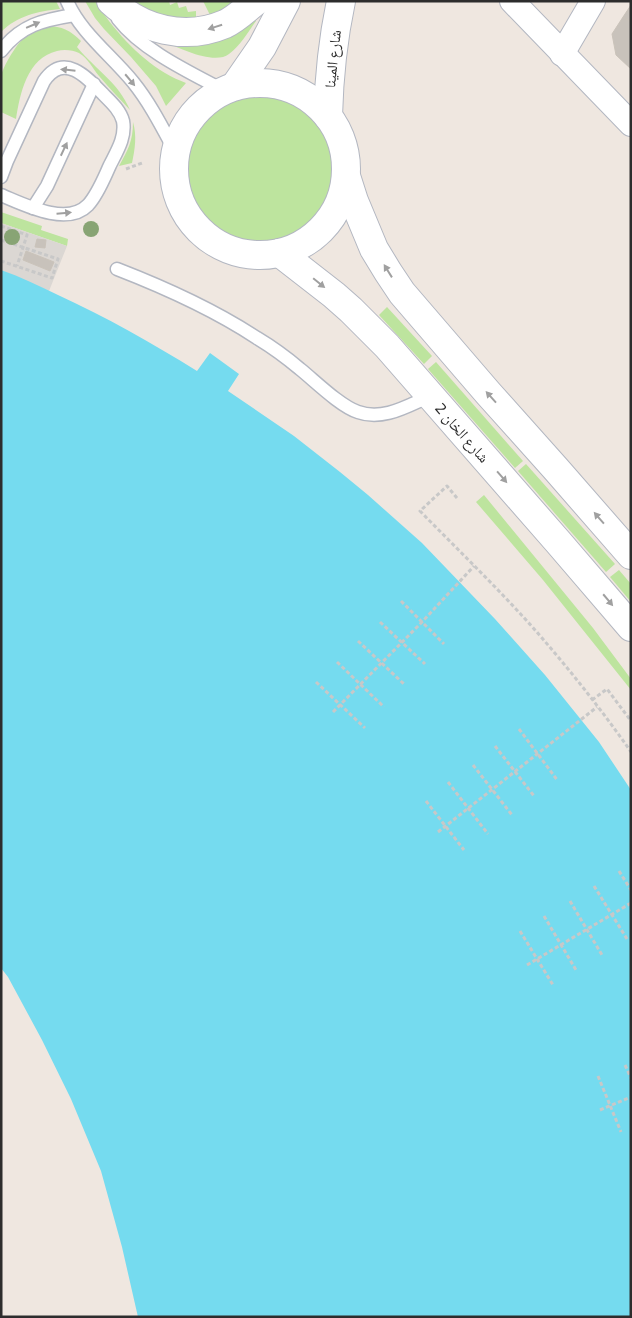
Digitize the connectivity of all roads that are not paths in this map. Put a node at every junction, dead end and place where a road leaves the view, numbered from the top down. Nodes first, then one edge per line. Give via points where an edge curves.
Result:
1 (67, 1) edge
2 (106, 1) edge
3 (111, 1) edge
4 (256, 1) edge
5 (286, 1) edge
6 (341, 1) edge
7 (512, 1) edge
8 (593, 1) edge
9 (74, 15) junction
10 (1, 51) edge
11 (562, 54) junction
12 (94, 84) junction
13 (229, 88) junction
14 (328, 116) junction
15 (631, 124) edge
16 (6, 151) edge
17 (175, 151) junction
18 (346, 176) junction
19 (1, 177) edge
20 (1, 195) edge
21 (33, 208) junction
22 (280, 253) junction
23 (117, 269) dead end
24 (430, 396) junction
25 (631, 555) edge
26 (631, 627) edge

1 - 9 lane
2 - 13 lane via 120,22 145,44 184,69
4 -> 3 main road via 226,23 210,29 183,32 143,24
5 - 13 main road via 262,47
6 - 14 main road, شارع المينا via 332,55
7 - 11 street
8 - 11 street
10 -> 9 lane via 9,40 28,27
9 -> 17 lane via 144,97
11 - 15 street
12 -> 16 lane via 71,68 51,73
21 -> 12 lane via 47,186
21 -> 12 lane via 67,213 84,209 96,194 124,131 121,114
13 - 14 main road via 260,82 286,87 309,98
13 - 17 main road via 195,111 182,129
14 - 18 main road via 341,139
16 - 19 lane
17 - 22 main road via 175,188 184,211 199,230 209,239 243,254
18 - 22 main road via 340,203 325,226 305,243
25 -> 18 main road via 402,293 370,241
20 - 21 lane
22 -> 24 main road, شارع الخان 2 via 351,310
23 - 24 lane via 212,311 256,337 358,412 391,413
24 -> 26 main road, شارع الخان 2

